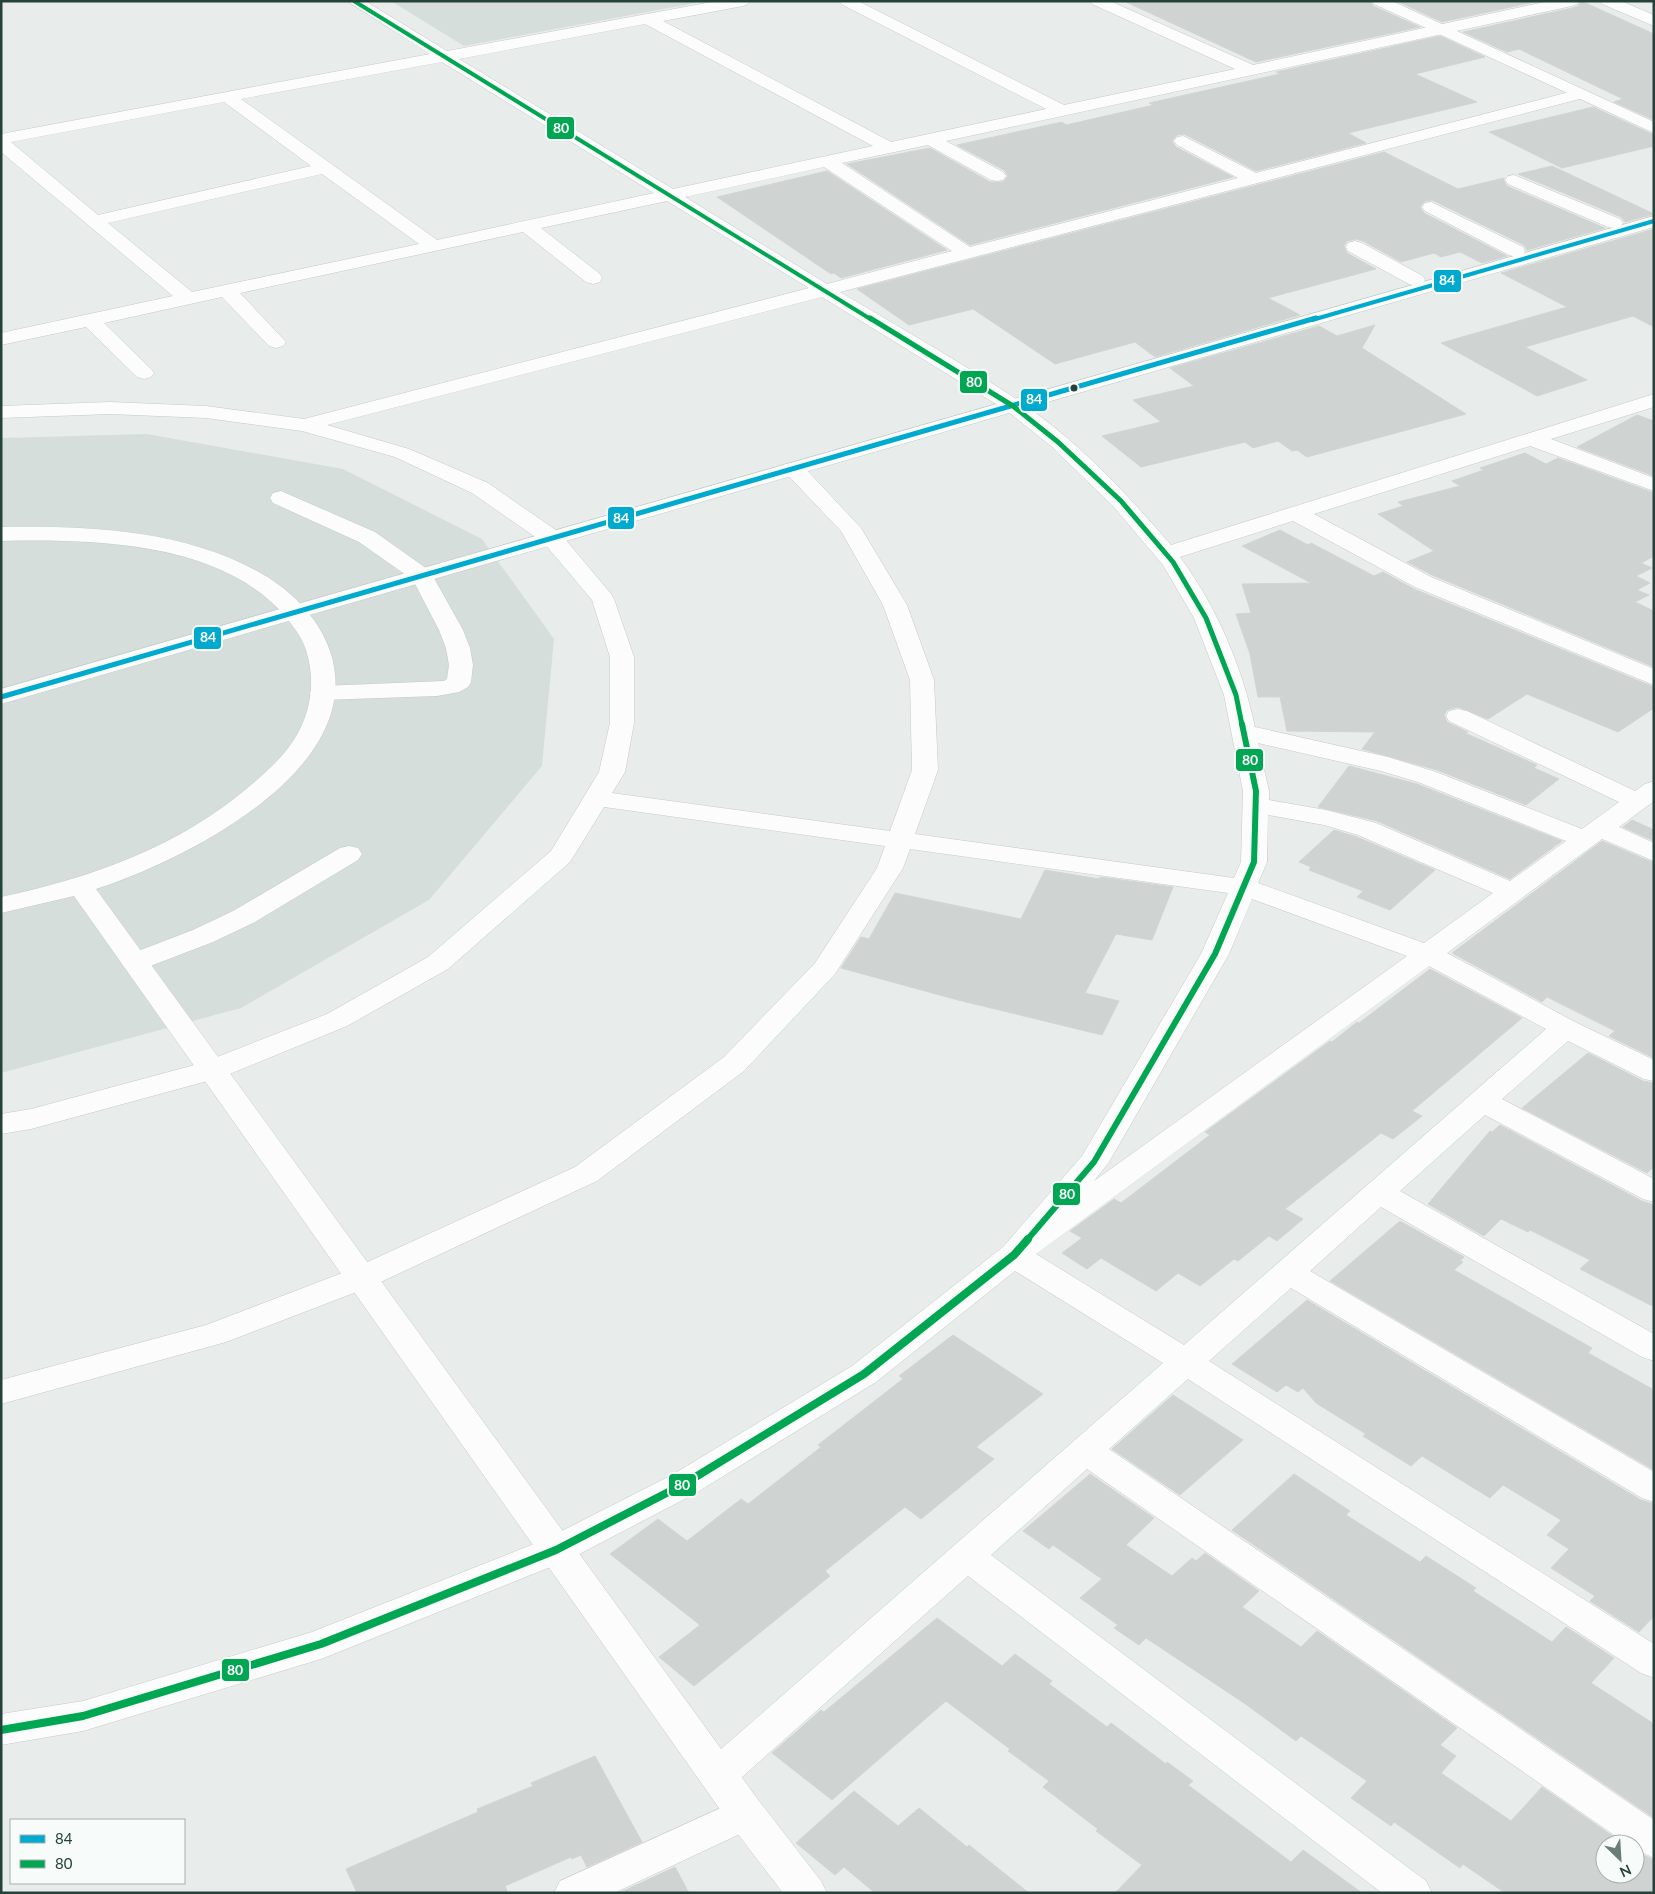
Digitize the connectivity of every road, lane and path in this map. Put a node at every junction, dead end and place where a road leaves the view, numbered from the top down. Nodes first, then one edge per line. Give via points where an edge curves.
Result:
1 (354, 1) edge
2 (742, 1) edge
3 (846, 1) edge
4 (1097, 1) edge
5 (1379, 1) edge
6 (1572, 1) edge
7 (1608, 1) edge
8 (648, 19) junction
9 (1654, 21) edge
10 (1440, 30) junction
11 (444, 57) junction
12 (1252, 70) junction
13 (1581, 94) junction
14 (227, 97) junction
15 (1062, 111) junction
16 (1654, 128) edge
17 (1, 139) edge
18 (930, 139) junction
19 (1183, 141) dead end
20 (1, 143) edge
21 (889, 148) junction
22 (827, 161) junction
23 (325, 168) junction
24 (997, 176) dead end
25 (1254, 179) junction
26 (1514, 180) dead end
27 (669, 195) junction
28 (1431, 207) dead end
29 (1654, 212) edge
30 (95, 221) junction
31 (1654, 221) edge
32 (1614, 223) junction
33 (527, 226) junction
34 (434, 246) junction
35 (1355, 247) dead end
36 (1516, 251) junction
37 (967, 253) junction
38 (593, 278) dead end
39 (1416, 280) junction
40 (226, 290) junction
41 (824, 290) junction
42 (188, 299) junction
43 (90, 320) junction
44 (1, 339) edge
45 (276, 342) dead end
46 (144, 372) dead end
47 (1654, 400) edge
48 (1007, 402) junction
49 (1, 412) edge
50 (304, 425) junction
51 (1530, 439) junction
52 (793, 469) junction
53 (1654, 485) edge
54 (281, 498) dead end
55 (1295, 513) junction
56 (1, 534) edge
57 (546, 534) junction
58 (1166, 554) junction
59 (416, 572) junction
60 (292, 607) junction
61 (1654, 678) edge
62 (1, 684) edge
63 (322, 693) junction
64 (1, 697) edge
65 (1458, 716) dead end
66 (1244, 732) junction
67 (1646, 795) edge
68 (596, 798) junction
69 (1256, 805) junction
70 (1593, 833) junction
71 (900, 840) junction
72 (1654, 853) edge
73 (349, 854) dead end
74 (80, 886) junction
75 (1243, 887) junction
76 (1513, 892) junction
77 (1, 905) edge
78 (1428, 954) junction
79 (134, 962) junction
80 (1565, 1028) junction
81 (212, 1070) junction
82 (1654, 1072) edge
83 (1482, 1101) junction
84 (1, 1124) edge
85 (1378, 1192) junction
86 (1654, 1192) edge
87 (1014, 1255) junction
88 (1288, 1272) junction
89 (361, 1278) junction
90 (1654, 1349) edge
91 (1186, 1362) junction
92 (1, 1392) edge
93 (1086, 1450) junction
94 (1654, 1489) edge
95 (556, 1550) junction
96 (966, 1555) junction
97 (1654, 1663) edge
98 (1, 1730) edge
99 (718, 1775) junction
100 (745, 1813) junction
101 (1654, 1841) edge
102 (574, 1893) edge
103 (807, 1893) edge
104 (1412, 1893) edge

1 - 11 street
2 - 8 street
3 - 15 street
4 - 12 street
5 - 10 street
6 - 10 street
7 - 9 street
8 - 11 street
8 - 21 street
10 - 12 street
10 - 13 street
11 - 14 street
11 - 27 street
12 - 15 street
13 - 16 street
13 - 25 street
14 - 17 street
14 - 23 street
15 - 18 street
18 - 21 street
18 - 24 street
19 - 25 street
20 - 30 street
21 - 22 street
22 - 27 street
22 - 37 street
23 - 30 street
23 - 34 street
25 - 37 street
26 - 32 street
27 - 33 street
27 - 41 street
28 - 36 street
29 - 32 street
30 - 42 street
31 - 48 street
32 - 36 street
33 - 34 street
33 - 38 street
34 - 40 street
35 - 39 street
36 - 39 street
37 - 41 street
39 - 48 street
40 - 42 street
40 - 45 street
41 - 48 street
41 - 50 street
42 - 43 street
43 - 44 street
43 - 46 street
47 - 51 street
48 - 52 street
48 - 57 street
48 - 58 street via 1058,442 1120,502
49 - 50 street via 110,408 187,411
50 - 57 street via 402,453 480,488
51 - 53 street
51 - 55 street
52 - 57 street
52 - 71 street via 850,528 895,604 922,680 925,770
54 - 59 street via 367,537
55 - 58 street
55 - 61 street via 1423,582
56 - 60 street via 97,534 163,545 218,561 262,583
57 - 59 street
57 - 68 street via 603,599 622,657 622,723 612,772
58 - 66 street via 1206,618 1236,695
59 - 60 street
59 - 63 street via 451,630 461,665 459,682 437,689
60 - 62 street
60 - 63 street via 316,640 324,674
60 - 64 street
63 - 74 street via 320,708 304,743 280,774 225,819 166,853
65 - 67 street
66 - 69 street
66 - 70 street via 1396,768
67 - 70 street
68 - 71 street
68 - 81 street via 561,856 438,963 337,1020
69 - 75 street via 1254,862
69 - 76 street via 1367,829
70 - 72 street
70 - 76 street
71 - 75 street
71 - 89 street via 890,868 825,968 734,1064 586,1174
73 - 79 street via 242,917 203,936
74 - 77 street
74 - 79 street
75 - 78 street
75 - 87 street via 1215,954 1094,1162
76 - 78 street
78 - 80 street
78 - 87 street
79 - 81 street
80 - 82 street
80 - 83 street
81 - 84 street
81 - 89 street
83 - 85 street
83 - 86 street
85 - 88 street
85 - 90 street
87 - 91 street
87 - 95 street via 864,1374 684,1484
88 - 91 street
88 - 94 street
89 - 92 street via 215,1334
89 - 95 street
91 - 93 street
91 - 97 street
93 - 96 street
93 - 101 street
95 - 98 street via 321,1644 83,1716
95 - 99 street
96 - 99 street
96 - 104 street
99 - 100 street
100 - 102 street
100 - 103 street

